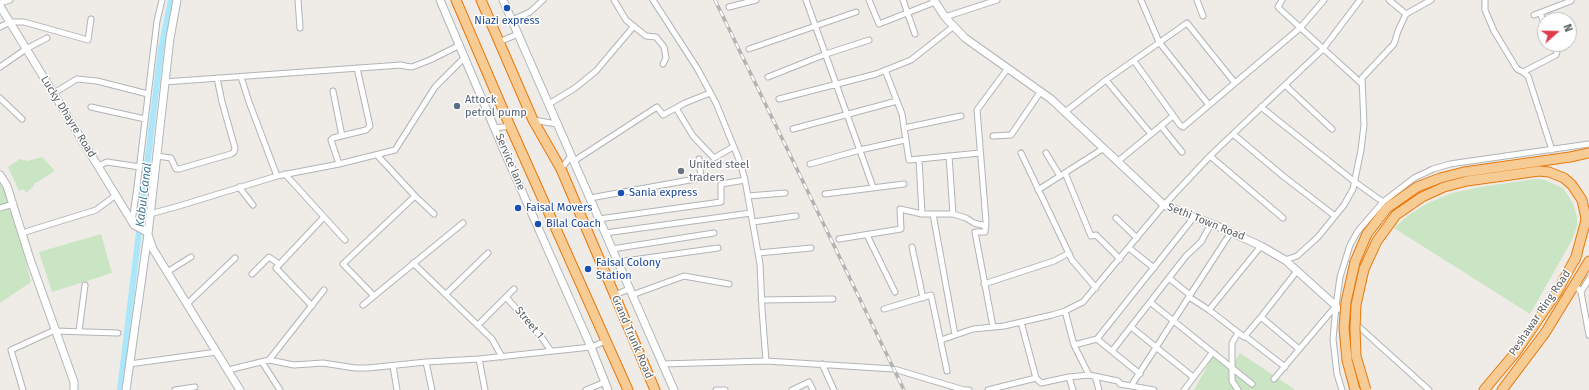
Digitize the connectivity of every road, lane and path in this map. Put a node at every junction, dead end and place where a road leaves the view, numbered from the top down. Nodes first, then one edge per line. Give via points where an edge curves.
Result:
1 (10, 0) edge
2 (162, 0) edge
3 (177, 0) edge
4 (298, 0) edge
5 (440, 0) edge
6 (456, 0) edge
7 (481, 0) edge
8 (503, 0) edge
9 (543, 0) edge
10 (614, 0) edge
11 (652, 0) edge
12 (756, 0) edge
13 (806, 0) edge
14 (869, 0) edge
15 (903, 0) edge
16 (997, 0) edge
17 (1141, 0) edge
18 (1197, 0) edge
19 (1282, 0) edge
20 (1324, 0) edge
21 (1360, 0) edge
22 (1389, 0) edge
23 (1431, 0) edge
24 (1485, 0) edge
25 (935, 1) edge
26 (1571, 1) edge
27 (0, 5) edge
28 (729, 6) dead end
29 (856, 12) dead end
30 (1542, 12) edge
31 (908, 13) junction
32 (1406, 14) junction
33 (1203, 16) dead end
34 (945, 17) junction
35 (91, 19) dead end
36 (512, 20) junction
37 (10, 22) junction
38 (634, 26) junction
39 (815, 26) junction
40 (954, 26) junction
41 (0, 27) edge
42 (300, 28) dead end
43 (1300, 28) junction
44 (518, 34) junction
45 (916, 34) dead end
46 (47, 38) dead end
47 (869, 40) dead end
48 (499, 42) junction
49 (1159, 42) junction
50 (460, 45) junction
51 (26, 49) junction
52 (749, 49) dead end
53 (1323, 49) junction
54 (1557, 52) edge
55 (826, 54) junction
56 (465, 57) junction
57 (1134, 61) junction
58 (664, 64) dead end
59 (0, 68) edge
60 (357, 68) junction
61 (1008, 68) junction
62 (885, 70) junction
63 (1523, 72) junction
64 (242, 76) junction
65 (768, 77) dead end
66 (217, 78) junction
67 (1106, 80) junction
68 (164, 82) junction
69 (1235, 83) junction
70 (1362, 84) junction
71 (836, 85) junction
72 (1285, 85) junction
73 (333, 91) dead end
74 (1041, 91) junction
75 (710, 93) junction
76 (54, 94) junction
77 (148, 94) junction
78 (0, 98) edge
79 (779, 99) dead end
80 (897, 101) junction
81 (549, 104) junction
82 (1209, 105) junction
83 (91, 107) dead end
84 (1262, 107) junction
85 (676, 108) junction
86 (1065, 112) junction
87 (847, 114) junction
88 (961, 116) dead end
89 (1174, 116) junction
90 (22, 119) dead end
91 (145, 119) junction
92 (534, 120) junction
93 (557, 124) junction
94 (510, 126) junction
95 (1161, 126) junction
96 (495, 128) junction
97 (904, 128) junction
98 (793, 129) dead end
99 (1332, 129) dead end
100 (1152, 134) junction
101 (1234, 134) junction
102 (342, 136) junction
103 (993, 136) dead end
104 (906, 140) junction
105 (1589, 144) edge
106 (733, 148) junction
107 (1104, 148) junction
108 (860, 150) junction
109 (1552, 150) junction
110 (1182, 152) dead end
111 (980, 153) junction
112 (1046, 153) dead end
113 (1589, 153) edge
114 (1021, 154) dead end
115 (377, 155) junction
116 (157, 156) junction
117 (948, 156) junction
118 (1210, 156) junction
119 (573, 158) junction
120 (699, 159) dead end
121 (919, 159) junction
122 (1118, 162) junction
123 (339, 164) junction
124 (810, 164) dead end
125 (98, 166) junction
126 (140, 167) junction
127 (561, 169) junction
128 (285, 174) junction
129 (0, 175) edge
130 (1063, 175) junction
131 (276, 176) junction
132 (745, 180) junction
133 (1355, 182) junction
134 (904, 184) dead end
135 (239, 187) junction
136 (873, 187) junction
137 (1038, 190) junction
138 (785, 193) dead end
139 (825, 194) dead end
140 (116, 195) junction
141 (415, 196) junction
142 (748, 196) junction
143 (590, 198) junction
144 (1383, 202) junction
145 (13, 204) junction
146 (254, 205) dead end
147 (1164, 205) junction
148 (0, 208) edge
149 (751, 213) junction
150 (150, 214) junction
151 (434, 214) dead end
152 (922, 214) junction
153 (933, 214) junction
154 (953, 214) junction
155 (796, 216) dead end
156 (1335, 216) junction
157 (324, 217) junction
158 (1194, 217) junction
159 (1116, 218) dead end
160 (1283, 218) dead end
161 (599, 219) junction
162 (132, 222) junction
163 (753, 222) junction
164 (463, 223) dead end
165 (1211, 224) junction
166 (986, 226) junction
167 (1589, 231) edge
168 (146, 232) junction
169 (1231, 232) junction
170 (22, 233) junction
171 (605, 233) junction
172 (714, 233) dead end
173 (867, 235) junction
174 (1137, 238) junction
175 (839, 239) dead end
176 (345, 240) dead end
177 (1261, 246) junction
178 (912, 247) dead end
179 (718, 248) dead end
180 (811, 248) dead end
181 (1129, 248) junction
182 (612, 249) junction
183 (488, 252) dead end
184 (758, 252) junction
185 (1069, 253) junction
186 (191, 257) dead end
187 (235, 258) dead end
188 (1120, 259) junction
189 (1284, 260) junction
190 (1575, 260) junction
191 (1589, 261) edge
192 (618, 262) junction
193 (414, 263) junction
194 (279, 264) junction
195 (1154, 268) junction
196 (1297, 271) junction
197 (167, 272) junction
198 (252, 274) dead end
199 (1169, 278) junction
200 (1589, 279) edge
201 (729, 284) dead end
202 (984, 284) junction
203 (85, 285) dead end
204 (1096, 288) junction
205 (514, 289) dead end
206 (1578, 289) junction
207 (324, 290) dead end
208 (631, 292) junction
209 (895, 292) dead end
210 (446, 294) junction
211 (615, 295) junction
212 (374, 296) junction
213 (1190, 296) junction
214 (506, 297) junction
215 (923, 298) junction
216 (833, 299) dead end
217 (762, 300) junction
218 (1150, 302) junction
219 (187, 304) junction
220 (363, 305) dead end
221 (312, 306) junction
222 (1336, 306) junction
223 (884, 309) dead end
224 (1209, 310) junction
225 (1065, 311) junction
226 (1262, 317) junction
227 (1021, 322) junction
228 (1174, 322) junction
229 (478, 325) junction
230 (993, 327) junction
231 (1131, 327) junction
232 (55, 331) junction
233 (79, 331) junction
234 (118, 333) dead end
235 (1238, 334) junction
236 (955, 335) junction
237 (1589, 335) edge
238 (1246, 336) junction
239 (1097, 339) junction
240 (941, 340) junction
241 (606, 341) junction
242 (1074, 345) junction
243 (591, 347) junction
244 (1157, 348) junction
245 (1299, 349) junction
246 (551, 351) junction
247 (1112, 351) junction
248 (217, 352) junction
249 (1212, 353) junction
250 (502, 357) junction
251 (479, 359) junction
252 (268, 360) junction
253 (766, 361) junction
254 (262, 362) junction
255 (426, 362) junction
256 (129, 364) junction
257 (662, 364) junction
258 (822, 364) junction
259 (393, 366) junction
260 (1285, 366) junction
261 (228, 370) junction
262 (1233, 370) junction
263 (947, 371) dead end
264 (1140, 374) junction
265 (1092, 376) junction
266 (1069, 377) junction
267 (1193, 377) junction
268 (1036, 378) junction
269 (1274, 379) dead end
270 (605, 382) junction
271 (1252, 384) dead end
272 (1131, 386) junction
273 (195, 387) dead end
274 (23, 390) edge
275 (74, 390) edge
276 (126, 390) edge
277 (175, 390) edge
278 (240, 390) edge
279 (280, 390) edge
280 (397, 390) edge
281 (432, 390) edge
282 (485, 390) edge
283 (586, 390) edge
284 (608, 390) edge
285 (628, 390) edge
286 (655, 390) edge
287 (674, 390) edge
288 (716, 390) edge
289 (725, 390) edge
290 (792, 390) edge
291 (813, 390) edge
292 (834, 390) edge
293 (969, 390) edge
294 (988, 390) edge
295 (1073, 390) edge
296 (1099, 390) edge
297 (1154, 390) edge
298 (1184, 390) edge
299 (1238, 390) edge
300 (1342, 390) edge
301 (1355, 390) edge
302 (1366, 390) edge
303 (1429, 390) edge
304 (1484, 390) edge
305 (1502, 390) edge

1 - 27 street
2 - 77 street via 156,21
3 - 68 street
4 - 42 street
5 - 50 street, Service lane
6 - 94 highway
7 - 48 highway, Grand Trunk Road
8 - 36 street
9 - 36 street via 530,12
10 - 38 street via 626,20
11 - 75 street via 697,68
12 - 28 street
13 - 39 street
14 - 31 street via 878,24
15 - 31 street
16 - 34 street
17 - 49 street
18 - 33 street
19 - 43 street via 1278,7
20 - 43 street
21 - 53 street
22 - 32 street
23 - 32 street
24 - 63 street via 1485,10 1494,31 1517,69
25 - 31 street
25 - 34 street, Sethi Town Road
26 - 30 street
27 - 37 street, Lucky Dhayre Road
29 - 39 street
31 - 45 street
32 - 70 street via 1394,44 1362,78
34 - 40 street, Sethi Town Road
35 - 37 street via 88,40 24,22
36 - 44 street
37 - 41 street
37 - 51 street, Lucky Dhayre Road
38 - 58 street via 646,36 656,37 664,47
38 - 81 street via 596,71
39 - 52 street
39 - 55 street
40 - 61 street, Sethi Town Road via 965,38
40 - 62 street via 912,60
43 - 53 street
43 - 69 street
44 - 48 street
44 - 81 street
46 - 51 street
47 - 55 street
48 - 92 highway, Grand Trunk Road
49 - 57 street
49 - 69 street via 1187,23
49 - 82 street
50 - 56 street, Service lane
50 - 60 street via 412,67 401,64
51 - 59 street
51 - 76 street, Lucky Dhayre Road
53 - 70 street
53 - 72 street
54 - 63 street via 1556,55
55 - 65 street
55 - 71 street
56 - 96 street, Service lane
56 - 115 street via 435,88 397,148
57 - 67 street
57 - 89 street
60 - 64 street
60 - 102 street via 370,126 366,130
61 - 74 street, Sethi Town Road
61 - 111 street via 977,110
62 - 71 street
62 - 80 street
63 - 109 street via 1528,76
64 - 66 street
64 - 131 street
66 - 68 street
66 - 116 street via 234,152 179,169 171,158
67 - 86 street
67 - 100 street
68 - 116 street
69 - 82 street
70 - 133 street via 1364,125
71 - 79 street
71 - 87 street
72 - 84 street
72 - 99 street
73 - 102 street
74 - 86 street, Sethi Town Road
74 - 103 street via 1011,135
75 - 85 street
75 - 106 street
76 - 77 street via 77,79 97,81
76 - 125 street, Lucky Dhayre Road
77 - 91 street
78 - 90 street
80 - 87 street
80 - 97 street
81 - 93 street
82 - 89 street via 1183,127
83 - 91 street
84 - 101 street
84 - 133 street
85 - 106 street via 693,136 714,158
85 - 119 street via 663,115 657,107
86 - 107 street, Sethi Town Road
87 - 98 street
87 - 108 street
88 - 97 street
89 - 95 street
91 - 126 street
92 - 93 street
92 - 127 highway, Grand Trunk Road
93 - 119 street
94 - 96 street
94 - 241 highway
95 - 100 street
95 - 110 street
96 - 243 street, Service lane
97 - 104 street
100 - 122 street
101 - 118 street
101 - 156 street
102 - 123 street via 331,140
104 - 108 street
104 - 121 street via 909,160
105 - 109 street
106 - 132 street
107 - 122 street, Sethi Town Road
107 - 130 street
108 - 124 street
108 - 136 street
109 - 144 street via 1466,160 1442,166 1414,178
111 - 117 street
111 - 166 street
112 - 130 street
113 - 301 highway, bridge via 1440,178 1417,187 1387,208 1367,234 1355,262 1346,302 1344,328 1347,360
114 - 137 street
115 - 123 street
115 - 141 street
116 - 150 street
117 - 121 street
117 - 154 street
118 - 147 street
118 - 160 street
119 - 127 street
119 - 143 street
120 - 143 street via 701,178
121 - 152 street
122 - 147 street, Sethi Town Road
123 - 128 street
125 - 126 street via 108,162
125 - 140 street, Lucky Dhayre Road
126 - 162 street
127 - 211 highway, Grand Trunk Road
128 - 131 street
128 - 157 street
129 - 145 street
130 - 137 street
130 - 188 street via 1091,236 1096,235
131 - 135 street
132 - 142 street
132 - 161 street via 721,184 721,202
133 - 144 street
133 - 156 street via 1344,205
134 - 136 street
135 - 146 street
135 - 150 street
136 - 139 street
137 - 185 street
138 - 142 street
140 - 162 street, Lucky Dhayre Road
140 - 170 street via 96,210
141 - 151 street
141 - 212 street via 343,264
142 - 149 street
143 - 161 street
144 - 222 street via 1350,245 1340,277
145 - 148 street
145 - 170 street
147 - 158 street, Sethi Town Road
147 - 174 street
149 - 163 street
149 - 171 street
150 - 168 street
152 - 153 street
152 - 173 street via 900,209 902,230
153 - 154 street
153 - 236 street
154 - 166 street
155 - 163 street
156 - 189 street via 1318,237 1297,256
157 - 176 street
157 - 194 street
158 - 165 street, Sethi Town Road
158 - 195 street
159 - 174 street
161 - 171 street
162 - 168 street, Lucky Dhayre Road via 136,228
163 - 184 street
164 - 193 street
165 - 169 street, Sethi Town Road
165 - 199 street via 1201,242
166 - 202 street via 985,232 975,232
167 - 190 highway, Peshawar Ring Road
168 - 197 street
168 - 256 street
169 - 177 street, Sethi Town Road
169 - 213 street
170 - 232 street
171 - 182 street
172 - 182 street
173 - 175 street
173 - 209 street
174 - 181 street
177 - 189 street, Sethi Town Road
177 - 224 street
178 - 215 street
179 - 192 street
180 - 184 street
181 - 188 street
181 - 195 street
182 - 192 street
183 - 210 street
184 - 217 street
185 - 202 street via 1054,261
185 - 204 street
186 - 197 street
187 - 219 street
188 - 204 street
189 - 196 street, Sethi Town Road
190 - 302 highway, bridge via 1585,224 1584,207 1572,185 1556,174 1539,171 1467,181 1422,197 1396,215 1377,241 1364,269 1356,305 1355,328 1356,356
190 - 304 highway, Peshawar Ring Road via 1557,292 1516,352
191 - 206 highway, Peshawar Ring Road
192 - 208 street
193 - 210 street
193 - 212 street
194 - 198 street via 270,257
194 - 221 street via 276,268
195 - 239 street
196 - 222 street, Sethi Town Road
196 - 226 street
197 - 219 street
199 - 213 street
199 - 218 street
200 - 206 street
201 - 208 street via 684,276
202 - 230 street
203 - 233 street
204 - 225 street via 1083,302
205 - 214 street
206 - 237 street
206 - 305 highway, Peshawar Ring Road
207 - 221 street
208 - 211 street
208 - 257 street
210 - 229 street
211 - 286 highway, Grand Trunk Road
212 - 220 street
213 - 224 street
213 - 228 street
214 - 229 street
214 - 246 street, Street 1
215 - 223 street
215 - 240 street via 931,295
216 - 217 street
217 - 253 street
218 - 228 street
218 - 231 street
219 - 248 street
221 - 252 street
222 - 245 street
222 - 300 street via 1334,355
222 - 303 street, Sethi Town Road
224 - 235 street
225 - 227 street
225 - 242 street
226 - 238 street
226 - 245 street
227 - 230 street
227 - 268 street
228 - 244 street
228 - 249 street
229 - 250 street via 492,339
230 - 236 street via 973,329
231 - 244 street
231 - 247 street
232 - 233 street
232 - 274 street via 11,350
232 - 275 street via 74,382
233 - 234 street
235 - 238 street
235 - 262 street via 1232,343
236 - 240 street
238 - 260 street
239 - 242 street
239 - 247 street
240 - 263 street
241 - 243 street
241 - 285 highway
242 - 265 street
243 - 246 street
243 - 270 street, Service lane
244 - 264 street
244 - 267 street
245 - 260 street
246 - 250 street
247 - 264 street
248 - 256 street
248 - 261 street
249 - 262 street
249 - 267 street
250 - 251 street
251 - 255 street
251 - 282 street
252 - 254 street
252 - 259 street via 294,365 329,363 355,368
253 - 257 street
253 - 258 street
254 - 261 street
254 - 279 street
255 - 259 street
255 - 281 street
256 - 276 street
257 - 287 street
258 - 292 street
258 - 293 street via 894,369
259 - 280 street
260 - 269 street
261 - 278 street
262 - 271 street
262 - 299 street via 1232,381
264 - 272 street
265 - 266 street
265 - 272 street
265 - 296 street
266 - 268 street via 1041,383
266 - 295 street
267 - 298 street
268 - 294 street
270 - 283 street
270 - 284 street, Service lane
272 - 297 street
273 - 277 street
288 - 289 street
290 - 291 street via 809,382

